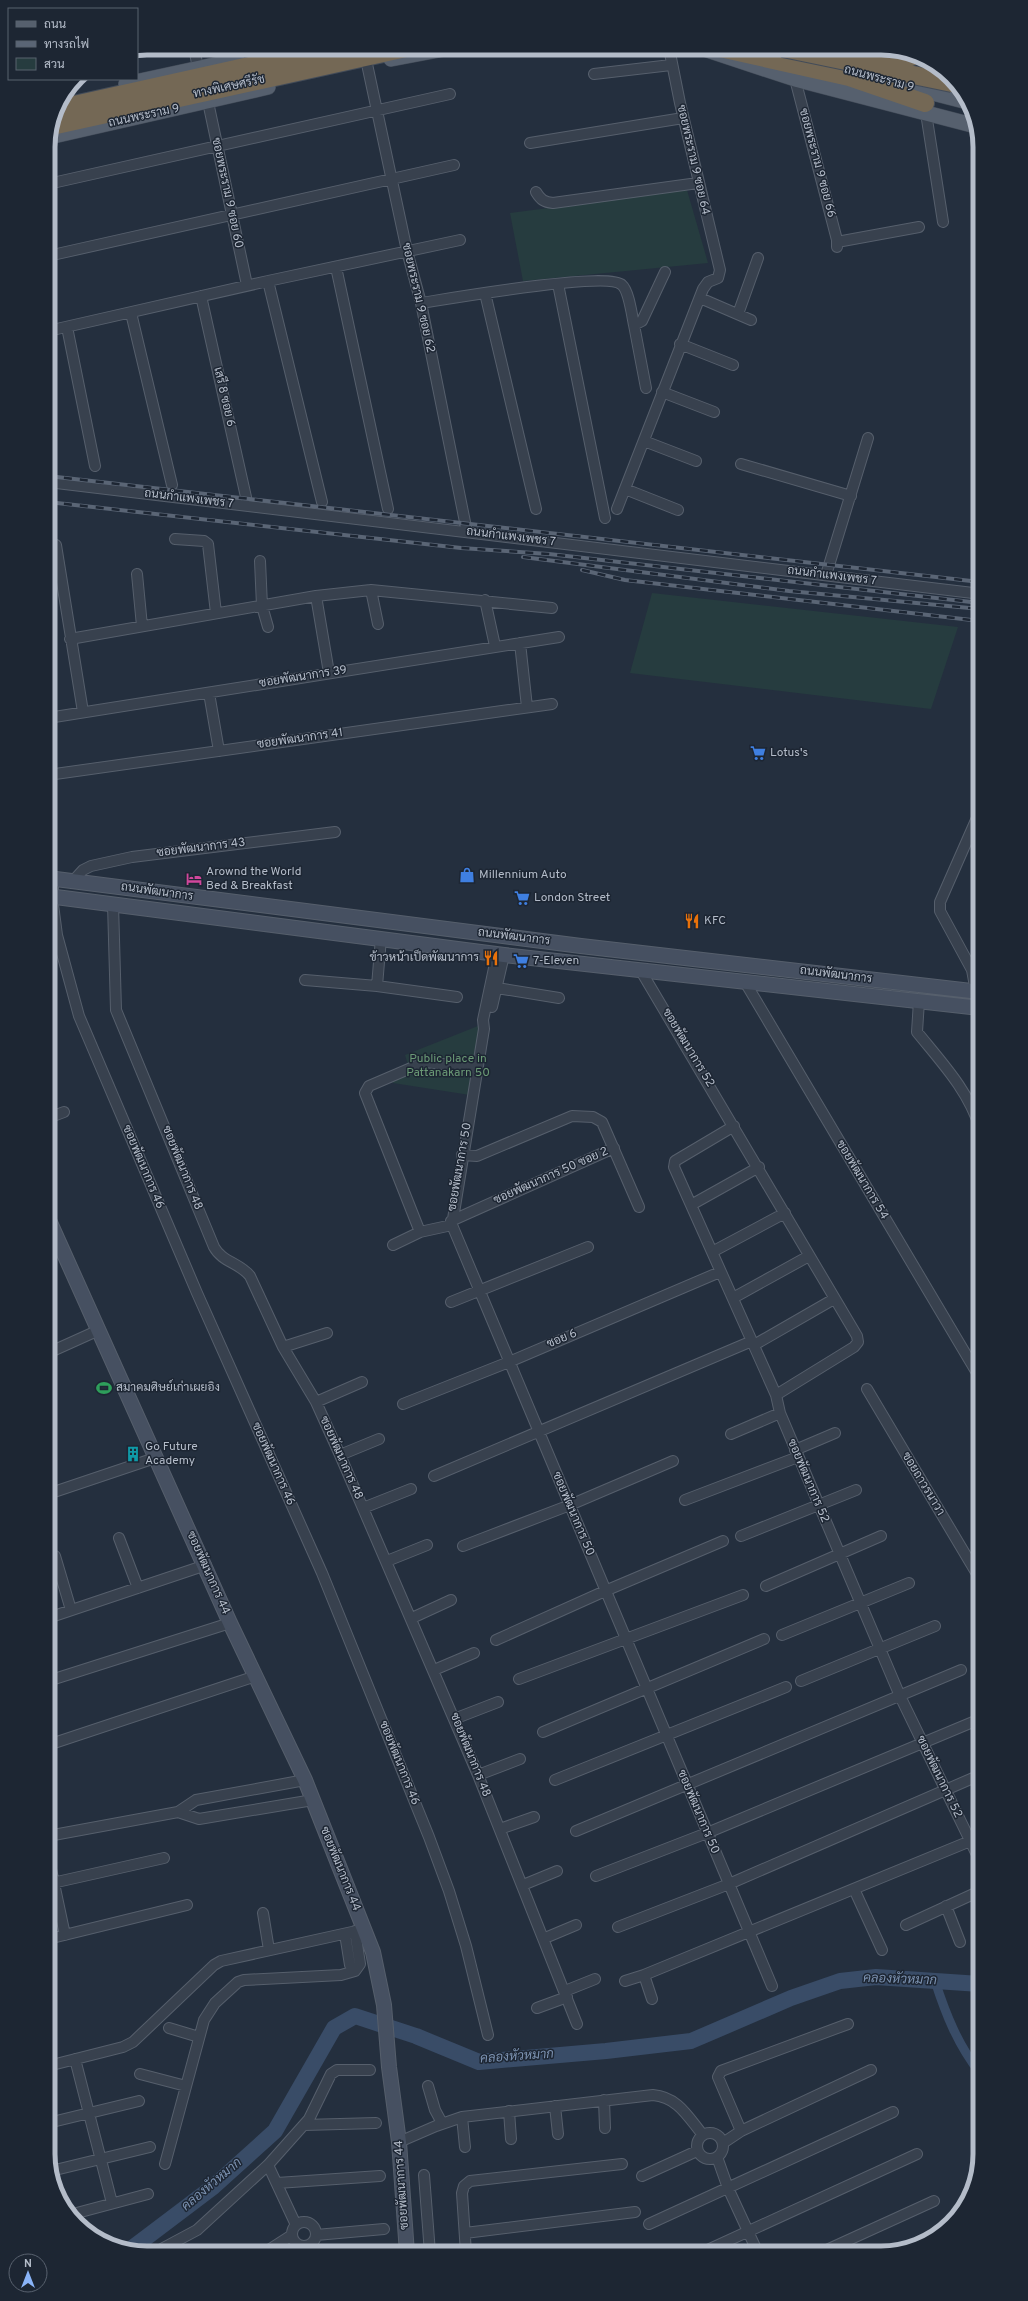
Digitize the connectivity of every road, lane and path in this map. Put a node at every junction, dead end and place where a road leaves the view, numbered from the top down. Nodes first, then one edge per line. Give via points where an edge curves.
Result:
1 (195, 55) edge
2 (258, 55) edge
3 (299, 55) edge
4 (374, 55) edge
5 (413, 55) edge
6 (670, 55) edge
7 (722, 55) edge
8 (751, 55) edge
9 (777, 55) edge
10 (817, 55) edge
11 (891, 56) edge
12 (367, 64) junction
13 (671, 65) junction
14 (198, 68) junction
15 (594, 74) dead end
16 (875, 78) junction
17 (138, 79) edge
18 (795, 79) junction
19 (133, 80) edge
20 (122, 82) edge
21 (946, 82) edge
22 (450, 94) dead end
23 (70, 96) edge
24 (960, 100) edge
25 (208, 102) junction
26 (64, 107) edge
27 (926, 108) junction
28 (376, 110) junction
29 (683, 118) junction
30 (970, 124) edge
31 (58, 125) edge
32 (56, 135) edge
33 (530, 143) dead end
34 (218, 148) junction
35 (454, 165) dead end
36 (392, 179) junction
37 (55, 183) edge
38 (698, 183) junction
39 (536, 192) dead end
40 (231, 215) junction
41 (943, 222) dead end
42 (919, 227) dead end
43 (460, 240) dead end
44 (407, 251) junction
45 (55, 254) edge
46 (758, 258) dead end
47 (336, 267) junction
48 (664, 272) dead end
49 (268, 281) junction
50 (558, 284) junction
51 (246, 285) junction
52 (485, 293) junction
53 (201, 296) junction
54 (700, 298) junction
55 (420, 303) junction
56 (131, 312) junction
57 (738, 314) junction
58 (751, 320) dead end
59 (634, 325) junction
60 (67, 327) junction
61 (55, 330) edge
62 (680, 344) junction
63 (733, 365) dead end
64 (646, 388) dead end
65 (662, 392) junction
66 (714, 412) dead end
67 (868, 438) dead end
68 (644, 441) junction
69 (696, 461) dead end
70 (741, 464) dead end
71 (95, 466) dead end
72 (55, 483) edge
73 (172, 485) dead end
74 (625, 489) junction
75 (851, 496) junction
76 (246, 497) dead end
77 (322, 502) dead end
78 (388, 509) dead end
79 (536, 509) dead end
80 (617, 509) dead end
81 (678, 510) dead end
82 (605, 518) dead end
83 (467, 532) junction
84 (175, 539) dead end
85 (56, 545) dead end
86 (260, 561) dead end
87 (137, 574) dead end
88 (826, 575) junction
89 (371, 590) junction
90 (973, 593) dead end
91 (316, 596) junction
92 (485, 600) junction
93 (262, 606) junction
94 (552, 608) dead end
95 (216, 614) junction
96 (378, 624) dead end
97 (142, 626) junction
98 (268, 627) dead end
99 (559, 637) dead end
100 (70, 638) junction
101 (520, 643) junction
102 (495, 646) junction
103 (329, 673) junction
104 (208, 693) junction
105 (552, 704) dead end
106 (527, 707) junction
107 (83, 712) junction
108 (55, 717) edge
109 (219, 751) junction
110 (55, 774) edge
111 (973, 827) edge
112 (335, 832) dead end
113 (55, 879) edge
114 (74, 881) junction
115 (55, 898) edge
116 (113, 904) junction
117 (55, 924) edge
118 (380, 938) junction
119 (500, 954) junction
120 (641, 971) junction
121 (973, 974) edge
122 (305, 980) dead end
123 (745, 982) junction
124 (377, 986) junction
125 (497, 988) junction
126 (973, 991) edge
127 (457, 997) dead end
128 (559, 998) dead end
129 (919, 1001) junction
130 (973, 1007) edge
131 (484, 1029) junction
132 (477, 1068) junction
133 (973, 1107) edge
134 (64, 1112) dead end
135 (55, 1115) edge
136 (734, 1126) junction
137 (614, 1148) junction
138 (462, 1155) junction
139 (759, 1167) junction
140 (691, 1205) junction
141 (639, 1207) dead end
142 (785, 1213) junction
143 (451, 1223) junction
144 (420, 1232) junction
145 (55, 1233) edge
146 (393, 1245) dead end
147 (588, 1248) dead end
148 (712, 1252) junction
149 (809, 1256) junction
150 (720, 1272) junction
151 (480, 1291) junction
152 (733, 1298) junction
153 (834, 1299) junction
154 (452, 1302) dead end
155 (99, 1330) junction
156 (327, 1333) dead end
157 (753, 1343) junction
158 (283, 1348) junction
159 (55, 1350) edge
160 (509, 1362) junction
161 (973, 1366) edge
162 (362, 1382) dead end
163 (867, 1389) dead end
164 (776, 1395) junction
165 (316, 1402) junction
166 (403, 1404) dead end
167 (780, 1413) junction
168 (538, 1430) junction
169 (835, 1433) dead end
170 (731, 1434) dead end
171 (379, 1439) dead end
172 (797, 1453) junction
173 (340, 1455) junction
174 (155, 1458) junction
175 (673, 1461) dead end
176 (434, 1476) dead end
177 (411, 1489) dead end
178 (856, 1490) dead end
179 (55, 1492) edge
180 (685, 1500) dead end
181 (570, 1505) junction
182 (819, 1505) junction
183 (363, 1508) junction
184 (741, 1536) dead end
185 (881, 1536) dead end
186 (119, 1538) dead end
187 (723, 1541) dead end
188 (427, 1545) dead end
189 (463, 1546) dead end
190 (840, 1554) junction
191 (55, 1556) dead end
192 (387, 1561) junction
193 (206, 1565) junction
194 (973, 1567) edge
195 (909, 1583) dead end
196 (766, 1586) dead end
197 (138, 1588) junction
198 (605, 1591) junction
199 (743, 1595) dead end
200 (451, 1600) dead end
201 (861, 1603) junction
202 (71, 1610) junction
203 (55, 1616) edge
204 (412, 1618) junction
205 (230, 1623) junction
206 (935, 1626) dead end
207 (782, 1635) dead end
208 (764, 1639) dead end
209 (496, 1640) dead end
210 (626, 1640) junction
211 (880, 1648) junction
212 (474, 1653) dead end
213 (434, 1670) junction
214 (961, 1670) dead end
215 (256, 1676) junction
216 (55, 1679) edge
217 (519, 1679) dead end
218 (800, 1681) dead end
219 (786, 1687) dead end
220 (646, 1688) junction
221 (900, 1696) junction
222 (498, 1702) dead end
223 (454, 1719) junction
224 (973, 1722) edge
225 (543, 1732) dead end
226 (666, 1735) junction
227 (55, 1743) edge
228 (923, 1743) junction
229 (520, 1759) dead end
230 (478, 1775) junction
231 (973, 1778) edge
232 (305, 1780) junction
233 (554, 1780) dead end
234 (687, 1786) junction
235 (945, 1791) junction
236 (313, 1800) junction
237 (178, 1812) junction
238 (534, 1817) dead end
239 (500, 1829) junction
240 (576, 1831) dead end
241 (707, 1833) junction
242 (973, 1834) edge
243 (55, 1835) edge
244 (973, 1840) edge
245 (164, 1858) dead end
246 (557, 1871) dead end
247 (596, 1876) dead end
248 (55, 1882) edge
249 (729, 1884) junction
250 (523, 1885) junction
251 (854, 1890) junction
252 (973, 1894) edge
253 (55, 1898) edge
254 (187, 1905) dead end
255 (946, 1906) junction
256 (263, 1914) dead end
257 (576, 1925) dead end
258 (906, 1925) dead end
259 (618, 1928) dead end
260 (360, 1930) junction
261 (749, 1933) junction
262 (344, 1934) junction
263 (65, 1935) junction
264 (55, 1937) edge
265 (545, 1938) junction
266 (960, 1942) dead end
267 (269, 1950) junction
268 (882, 1950) dead end
269 (355, 1971) junction
270 (644, 1976) junction
271 (595, 1979) dead end
272 (625, 1981) dead end
273 (772, 1986) dead end
274 (566, 1994) junction
275 (652, 1999) dead end
276 (537, 2008) dead end
277 (577, 2024) dead end
278 (848, 2024) dead end
279 (169, 2028) dead end
280 (488, 2035) dead end
281 (199, 2037) junction
282 (75, 2059) junction
283 (55, 2064) edge
284 (370, 2070) dead end
285 (871, 2070) dead end
286 (140, 2074) dead end
287 (186, 2086) junction
288 (428, 2086) dead end
289 (604, 2100) junction
290 (139, 2102) dead end
291 (555, 2106) junction
292 (509, 2111) junction
293 (893, 2112) dead end
294 (89, 2113) junction
295 (462, 2117) junction
296 (55, 2121) edge
297 (376, 2123) dead end
298 (442, 2123) junction
299 (304, 2126) junction
300 (606, 2128) dead end
301 (741, 2131) junction
302 (558, 2134) dead end
303 (702, 2135) junction
304 (511, 2140) dead end
305 (399, 2142) junction
306 (722, 2143) junction
307 (150, 2147) dead end
308 (465, 2147) dead end
309 (698, 2151) junction
310 (916, 2154) dead end
311 (717, 2157) junction
312 (101, 2159) junction
313 (165, 2164) dead end
314 (622, 2164) dead end
315 (268, 2165) junction
316 (57, 2170) edge
317 (424, 2175) dead end
318 (380, 2176) dead end
319 (642, 2176) dead end
320 (277, 2183) junction
321 (728, 2188) junction
322 (148, 2194) dead end
323 (934, 2201) dead end
324 (112, 2203) junction
325 (635, 2212) dead end
326 (77, 2213) edge
327 (649, 2224) dead end
328 (296, 2225) junction
329 (384, 2229) dead end
330 (748, 2232) junction
331 (465, 2233) junction
332 (292, 2236) junction
333 (316, 2236) junction
334 (167, 2246) edge
335 (276, 2246) edge
336 (301, 2246) edge
337 (311, 2246) edge
338 (406, 2246) edge
339 (429, 2246) edge
340 (466, 2246) edge
341 (717, 2246) edge
342 (755, 2246) edge
343 (835, 2246) edge

1 - 14 street
2 - 14 main road
3 - 26 highway, ทางพิเศษศรีรัช
4 - 31 highway, ทางพิเศษศรีรัช
5 - 12 main road, ถนนพระราม 9
6 - 13 street, ซอยพระราม 9 ซอย 64
7 - 18 main road
8 - 27 highway via 849,77
9 - 16 main road, ถนนพระราม 9
10 - 21 highway, bridge
11 - 16 main road via 888,71
12 - 25 main road, ถนนพระราม 9
12 - 28 street, ซอยพระราม 9 ซอย 62
13 - 15 street
13 - 29 street, ซอยพระราม 9 ซอย 64
14 - 17 main road
16 - 24 main road, ถนนพระราม 9
18 - 27 main road
18 - 42 street, ซอยพระราม 9 ซอย 66 via 837,244
19 - 20 main road
20 - 23 main road
22 - 28 street
25 - 32 main road, ถนนพระราม 9
25 - 34 street, ซอยพระราม 9 ซอย 60
27 - 30 main road
27 - 41 street
28 - 34 street
28 - 36 street, ซอยพระราม 9 ซอย 62
29 - 33 street
29 - 38 street, ซอยพระราม 9 ซอย 64
34 - 37 street
34 - 40 street, ซอยพระราม 9 ซอย 60
35 - 36 street
36 - 40 street
36 - 44 street, ซอยพระราม 9 ซอย 62
38 - 39 street via 553,203 546,202
38 - 54 street, ซอยพระราม 9 ซอย 64 via 720,270 718,278 708,282
40 - 45 street
40 - 51 street, ซอยพระราม 9 ซอย 60
43 - 44 street
44 - 47 street
44 - 55 street, ซอยพระราม 9 ซอย 62
46 - 57 street
47 - 49 street
47 - 78 street
48 - 59 street via 642,321
49 - 51 street
49 - 77 street
50 - 52 street
50 - 59 street via 619,282 626,291
50 - 82 street
51 - 53 street
52 - 55 street
52 - 79 street
53 - 56 street
53 - 76 street, เสรี 8 ซอย 6
54 - 57 street
54 - 62 street
55 - 83 street, ซอยพระราม 9 ซอย 62
56 - 60 street
56 - 73 street
57 - 58 street
59 - 64 street
60 - 61 street
60 - 71 street
62 - 63 street
62 - 65 street
65 - 66 street
65 - 68 street
67 - 75 street
68 - 69 street
68 - 74 street
70 - 75 street
72 - 83 street, ถนนกำแพงเพชร 7
74 - 80 street
74 - 81 street
75 - 88 street
83 - 88 street, ถนนกำแพงเพชร 7
84 - 95 street via 204,541 208,544
85 - 100 street
86 - 93 street
87 - 97 street
88 - 90 street, ถนนกำแพงเพชร 7
89 - 91 street
89 - 92 street
89 - 96 street
91 - 93 street
91 - 103 street
92 - 94 street
92 - 102 street
93 - 95 street
93 - 98 street
95 - 97 street
97 - 100 street
99 - 101 street, ซอยพัฒนาการ 39
100 - 107 street
101 - 102 street, ซอยพัฒนาการ 39
101 - 106 street
102 - 103 street, ซอยพัฒนาการ 39
103 - 104 street, ซอยพัฒนาการ 39
104 - 107 street, ซอยพัฒนาการ 39
104 - 109 street
105 - 106 street, ซอยพัฒนาการ 41
106 - 109 street, ซอยพัฒนาการ 41
107 - 108 street, ซอยพัฒนาการ 39
109 - 110 street, ซอยพัฒนาการ 41
111 - 121 street via 940,902 940,912
112 - 114 street, ซอยพัฒนาการ 43 via 132,857 91,866 83,870
113 - 114 main road, ถนนพัฒนาการ
114 - 126 main road, ถนนพัฒนาการ via 566,944
115 - 116 main road, ถนนพัฒนาการ
116 - 118 main road, ถนนพัฒนาการ
116 - 158 street, ซอยพัฒนาการ 48 via 116,1010 214,1247 223,1258 250,1276
117 - 280 street, ซอยพัฒนาการ 46 via 78,1016 197,1293 322,1573 430,1837 466,1946
118 - 119 main road, ถนนพัฒนาการ
118 - 124 street
119 - 120 main road, ถนนพัฒนาการ
119 - 125 street, ซอยพัฒนาการ 50
119 - 131 street, ซอยพัฒนาการ 50 via 483,1020
120 - 123 main road, ถนนพัฒนาการ
120 - 136 street, ซอยพัฒนาการ 52
122 - 124 street
123 - 129 main road, ถนนพัฒนาการ
123 - 161 street, ซอยพัฒนาการ 54
124 - 127 street
125 - 128 street
125 - 131 street, ซอยพัฒนาการ 50 via 489,1021
129 - 130 main road, ถนนพัฒนาการ
129 - 133 street via 917,1032 959,1082
131 - 132 street, ซอยพัฒนาการ 50
132 - 138 street, ซอยพัฒนาการ 50
132 - 144 street via 425,1062 369,1086 365,1093
134 - 135 street
136 - 139 street, ซอยพัฒนาการ 52
136 - 140 street, ซอยพัฒนาการ 52 via 674,1162
137 - 138 street via 602,1122 593,1117 572,1116 477,1156
137 - 141 street, ซอยพัฒนาการ 50 ซอย 2
137 - 143 street, ซอยพัฒนาการ 50 ซอย 2
138 - 143 street, ซอยพัฒนาการ 50
139 - 140 street
139 - 142 street, ซอยพัฒนาการ 52
140 - 148 street, ซอยพัฒนาการ 52
142 - 148 street
142 - 149 street, ซอยพัฒนาการ 52
143 - 144 street, ซอยพัฒนาการ 50 ซอย 2
143 - 151 street, ซอยพัฒนาการ 50
144 - 146 street, ซอยพัฒนาการ 50 ซอย 2
145 - 155 main road, ซอยพัฒนาการ 44
147 - 151 street
148 - 150 street, ซอยพัฒนาการ 52
149 - 152 street
149 - 153 street, ซอยพัฒนาการ 52
150 - 152 street, ซอยพัฒนาการ 52
150 - 160 street, ซอย 6
151 - 154 street
151 - 160 street, ซอยพัฒนาการ 50
152 - 157 street, ซอยพัฒนาการ 52
153 - 157 street
153 - 164 street, ซอยพัฒนาการ 52 via 857,1336 858,1342
155 - 159 street
155 - 174 main road, ซอยพัฒนาการ 44
156 - 158 street
157 - 164 street, ซอยพัฒนาการ 52
157 - 168 street
158 - 165 street, ซอยพัฒนาการ 48
160 - 166 street, ซอย 6
160 - 168 street, ซอยพัฒนาการ 50
162 - 165 street
163 - 194 street, ซอยถาวรนาวา
164 - 167 street, ซอยพัฒนาการ 52
165 - 173 street, ซอยพัฒนาการ 48
167 - 170 street
167 - 172 street, ซอยพัฒนาการ 52
168 - 176 street
168 - 181 street, ซอยพัฒนาการ 50
169 - 172 street
171 - 173 street
172 - 180 street
172 - 182 street, ซอยพัฒนาการ 52
173 - 183 street, ซอยพัฒนาการ 48
174 - 179 street
174 - 193 main road, ซอยพัฒนาการ 44
175 - 181 street
177 - 183 street
178 - 182 street
181 - 189 street
181 - 198 street, ซอยพัฒนาการ 50
182 - 184 street
182 - 190 street, ซอยพัฒนาการ 52
183 - 192 street, ซอยพัฒนาการ 48
185 - 190 street
186 - 197 street
187 - 198 street
188 - 192 street
190 - 196 street
190 - 201 street, ซอยพัฒนาการ 52
191 - 202 street
192 - 204 street, ซอยพัฒนาการ 48
193 - 197 street
193 - 205 main road, ซอยพัฒนาการ 44
195 - 201 street
197 - 202 street
198 - 209 street
198 - 210 street, ซอยพัฒนาการ 50
199 - 210 street
200 - 204 street
201 - 207 street
201 - 211 street, ซอยพัฒนาการ 52
202 - 203 street
204 - 213 street, ซอยพัฒนาการ 48
205 - 215 main road, ซอยพัฒนาการ 44
205 - 216 street
206 - 211 street
208 - 220 street
210 - 217 street
210 - 220 street, ซอยพัฒนาการ 50
211 - 218 street
211 - 221 street, ซอยพัฒนาการ 52
212 - 213 street
213 - 223 street, ซอยพัฒนาการ 48
214 - 221 street
215 - 227 street
215 - 232 main road, ซอยพัฒนาการ 44
219 - 226 street
220 - 225 street
220 - 226 street, ซอยพัฒนาการ 50
221 - 228 street, ซอยพัฒนาการ 52
221 - 234 street
222 - 223 street
223 - 230 street, ซอยพัฒนาการ 48
224 - 228 street
226 - 233 street
226 - 234 street, ซอยพัฒนาการ 50
228 - 235 street, ซอยพัฒนาการ 52
228 - 241 street
229 - 230 street
230 - 239 street, ซอยพัฒนาการ 48
231 - 235 street
232 - 236 main road, ซอยพัฒนาการ 44
232 - 237 street via 196,1800
234 - 240 street
234 - 241 street, ซอยพัฒนาการ 50
235 - 242 street, ซอยพัฒนาการ 52
235 - 249 street
236 - 237 street via 199,1819
236 - 260 main road, ซอยพัฒนาการ 44
237 - 243 street
238 - 239 street
239 - 250 street, ซอยพัฒนาการ 48
241 - 247 street
241 - 249 street, ซอยพัฒนาการ 50
244 - 251 street
245 - 248 street
246 - 250 street
249 - 259 street
249 - 261 street, ซอยพัฒนาการ 50
250 - 265 street, ซอยพัฒนาการ 48
251 - 261 street
251 - 268 street
252 - 255 street
253 - 263 street
254 - 263 street
255 - 258 street
255 - 266 street
256 - 267 street
257 - 265 street
260 - 262 street
260 - 269 street via 360,1964
260 - 305 main road, ซอยพัฒนาการ 44 via 374,1958 384,2005
261 - 270 street
261 - 273 street, ซอยพัฒนาการ 50
262 - 267 street
262 - 269 street via 350,1965
263 - 264 street
265 - 274 street, ซอยพัฒนาการ 48
267 - 282 street via 230,1958 214,1965 133,2042
269 - 281 street via 341,1975 250,1979 238,1982 210,2009
270 - 272 street
270 - 275 street
271 - 274 street
274 - 276 street
274 - 277 street, ซอยพัฒนาการ 48
278 - 301 street via 721,2071 718,2078
279 - 281 street
281 - 287 street
282 - 283 street
282 - 294 street
284 - 299 street via 338,2070 331,2074
285 - 301 street
286 - 287 street
287 - 313 street
288 - 298 street
289 - 291 street
289 - 300 street
289 - 303 street via 664,2096 676,2102
290 - 294 street
291 - 292 street
291 - 302 street
292 - 295 street
292 - 304 street
293 - 321 street
294 - 296 street
294 - 312 street
295 - 298 street
295 - 308 street
297 - 299 street
298 - 305 street
299 - 315 street
301 - 306 street
303 - 306 street via 714,2134
303 - 309 street via 698,2139
305 - 338 main road, ซอยพัฒนาการ 44
306 - 311 street via 723,2148
307 - 312 street
309 - 311 street via 706,2159
309 - 319 street
310 - 330 street
311 - 321 street
312 - 316 street
312 - 324 street
314 - 331 street via 470,2181 464,2186 462,2193
315 - 320 street
315 - 334 street via 197,2230
317 - 339 street
318 - 320 street
320 - 328 street
321 - 327 street
321 - 330 street
322 - 324 street
323 - 343 street
324 - 326 street
325 - 331 street
328 - 332 street
328 - 333 street via 301,2222 312,2225
329 - 333 street
330 - 341 street
330 - 342 street
331 - 340 street
332 - 335 street
332 - 336 street
333 - 337 street

